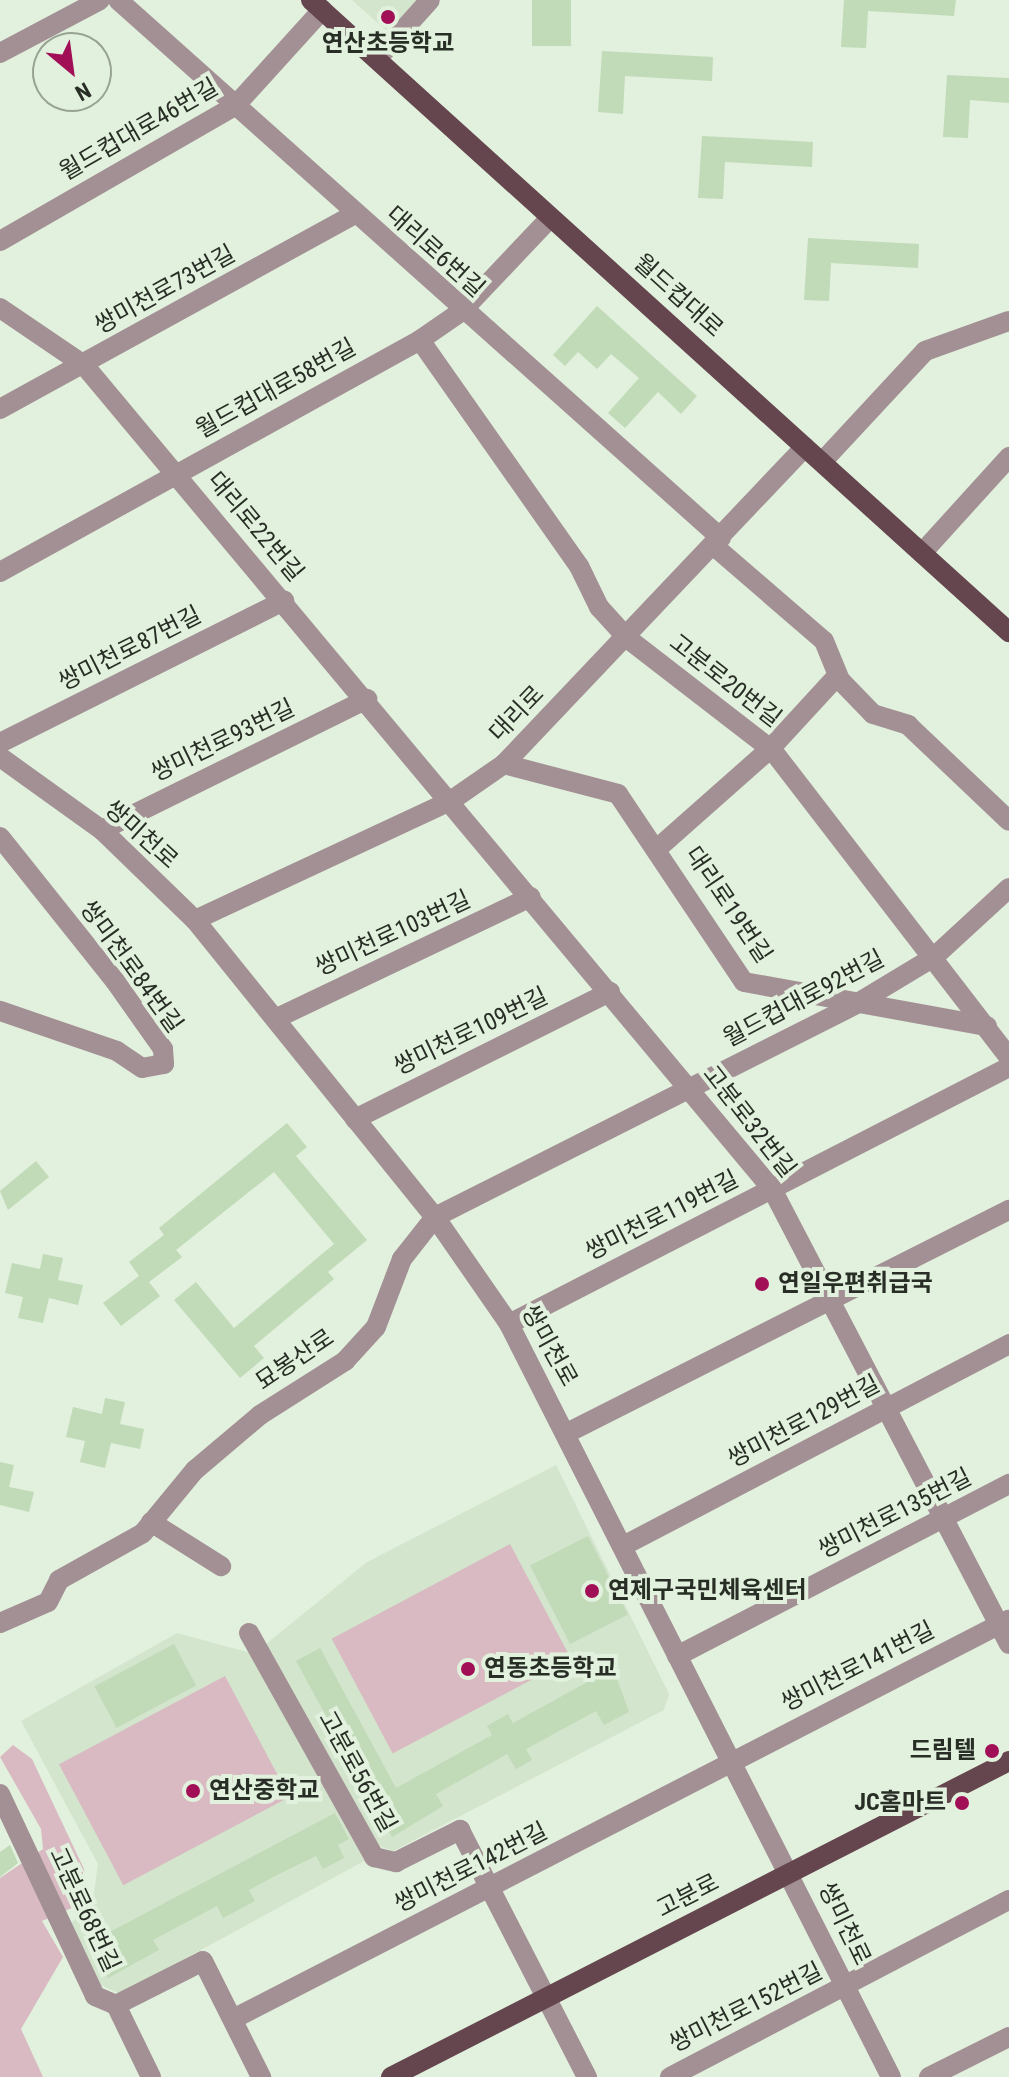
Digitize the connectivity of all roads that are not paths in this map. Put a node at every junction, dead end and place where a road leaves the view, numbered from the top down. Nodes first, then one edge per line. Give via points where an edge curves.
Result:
1 (100, 0) edge
2 (118, 0) edge
3 (430, 0) edge
4 (317, 5) edge
5 (0, 53) edge
6 (377, 59) junction
7 (235, 106) junction
8 (355, 214) junction
9 (551, 217) junction
10 (0, 241) edge
11 (0, 308) edge
12 (462, 311) junction
13 (1009, 321) edge
14 (420, 340) junction
15 (84, 365) junction
16 (0, 409) edge
17 (805, 447) junction
18 (1009, 457) edge
19 (822, 462) junction
20 (177, 474) junction
21 (717, 542) junction
22 (922, 553) junction
23 (0, 572) edge
24 (284, 601) junction
25 (1009, 632) edge
26 (627, 638) junction
27 (838, 675) junction
28 (367, 699) junction
29 (0, 743) edge
30 (770, 749) junction
31 (0, 757) edge
32 (504, 764) junction
33 (452, 800) junction
34 (1009, 821) edge
35 (102, 830) junction
36 (0, 837) edge
37 (658, 848) junction
38 (1009, 888) edge
39 (531, 897) junction
40 (195, 920) junction
41 (934, 957) junction
42 (610, 992) junction
43 (856, 1004) junction
44 (0, 1011) edge
45 (277, 1018) junction
46 (987, 1026) junction
47 (1009, 1058) edge
48 (1009, 1067) edge
49 (690, 1089) junction
50 (355, 1119) junction
51 (772, 1189) junction
52 (1009, 1210) edge
53 (435, 1217) junction
54 (831, 1300) junction
55 (509, 1324) junction
56 (1009, 1344) edge
57 (888, 1408) junction
58 (567, 1433) junction
59 (1009, 1484) edge
60 (943, 1518) junction
61 (151, 1522) junction
62 (623, 1546) junction
63 (221, 1566) dead end
64 (1004, 1622) edge
65 (0, 1623) edge
66 (249, 1633) dead end
67 (1009, 1644) edge
68 (677, 1656) junction
69 (731, 1761) junction
70 (1009, 1761) edge
71 (0, 1794) edge
72 (790, 1873) junction
73 (490, 1888) junction
74 (1009, 1900) edge
75 (846, 1986) junction
76 (545, 1998) junction
77 (116, 2005) junction
78 (233, 2019) junction
79 (1009, 2037) edge
80 (151, 2077) edge
81 (261, 2077) edge
82 (391, 2077) edge
83 (587, 2077) edge
84 (670, 2077) edge
85 (891, 2077) edge
86 (929, 2077) edge

1 - 5 street
2 - 7 street, 대리로6번길
3 - 6 street
4 - 6 main road, 월드컵대로
4 - 7 street, 월드컵대로46번길
6 - 9 main road, 월드컵대로
7 - 8 street, 대리로6번길
7 - 10 street, 월드컵대로46번길
8 - 12 street, 대리로6번길
8 - 15 street, 쌍미천로73번길
9 - 12 street, 월드컵대로58번길
9 - 17 main road, 월드컵대로
11 - 15 street, 대리로22번길
12 - 14 street, 월드컵대로58번길
12 - 21 street, 대리로6번길
13 - 19 street via 925,351
14 - 20 street, 월드컵대로58번길
14 - 26 street, 고분로20번길
15 - 16 street, 쌍미천로73번길
15 - 20 street, 대리로22번길
17 - 19 main road, 월드컵대로
17 - 21 street, 대리로
18 - 22 street
19 - 22 main road, 월드컵대로
20 - 23 street, 월드컵대로58번길
20 - 24 street, 대리로22번길
21 - 26 street, 대리로
21 - 27 street, 대리로6번길 via 824,641
22 - 25 main road, 월드컵대로
24 - 28 street, 대리로22번길
24 - 29 street, 쌍미천로87번길
26 - 30 street, 고분로20번길
26 - 32 street, 대리로
27 - 30 street
27 - 34 street, 대리로6번길 via 873,714 908,725
28 - 33 street, 대리로22번길
28 - 35 street, 쌍미천로93번길
30 - 37 street
30 - 41 street, 고분로20번길
31 - 35 street, 쌍미천로
32 - 33 street, 대리로
32 - 37 street, 대리로19번길 via 618,794
33 - 39 street, 고분로32번길
33 - 40 street, 대리로
35 - 40 street, 쌍미천로
36 - 44 street, 쌍미천로84번길 via 115,981 163,1049 164,1064 142,1068 117,1051
37 - 43 street, 대리로19번길 via 744,982
38 - 41 street, 월드컵대로92번길
39 - 42 street, 고분로32번길
39 - 45 street, 쌍미천로103번길
40 - 45 street, 쌍미천로
41 - 43 street, 월드컵대로92번길
41 - 46 street, 고분로20번길
42 - 49 street, 고분로32번길
42 - 50 street, 쌍미천로109번길
43 - 46 street, 대리로19번길
43 - 49 street, 월드컵대로92번길
45 - 50 street, 쌍미천로
46 - 47 street, 고분로20번길
48 - 51 street, 쌍미천로119번길
49 - 51 street, 고분로32번길
49 - 53 street, 월드컵대로92번길
50 - 53 street, 쌍미천로
51 - 54 street, 고분로32번길
51 - 55 street, 쌍미천로119번길
52 - 54 street
53 - 55 street, 쌍미천로
53 - 61 street, 묘봉산로 via 402,1259 376,1327 345,1361 260,1415 195,1470
54 - 57 street, 고분로32번길
54 - 58 street
55 - 58 street, 쌍미천로
56 - 57 street, 쌍미천로129번길
57 - 60 street, 고분로32번길
57 - 62 street, 쌍미천로129번길
58 - 62 street, 쌍미천로
59 - 60 street, 쌍미천로135번길
60 - 64 street, 고분로32번길
60 - 68 street, 쌍미천로135번길
61 - 63 street
61 - 65 street, 묘봉산로 via 59,1580 48,1602
62 - 68 street, 쌍미천로
64 - 67 street, 고분로32번길
64 - 69 street, 쌍미천로141번길
66 - 73 street, 고분로56번길 via 374,1857 396,1862 460,1830
68 - 69 street, 쌍미천로
69 - 72 street, 쌍미천로
69 - 73 street, 쌍미천로142번길
70 - 72 main road, 고분로
71 - 77 street, 고분로68번길 via 95,1996
72 - 75 street, 쌍미천로
72 - 76 main road, 고분로
73 - 76 street, 고분로56번길
73 - 78 street, 쌍미천로142번길
74 - 75 street, 쌍미천로152번길
75 - 84 street, 쌍미천로152번길
75 - 85 street, 쌍미천로
76 - 82 main road, 고분로
76 - 83 street, 고분로56번길
77 - 78 street, 고분로68번길 via 203,1961
77 - 80 street
78 - 81 street, 고분로68번길
79 - 86 street

